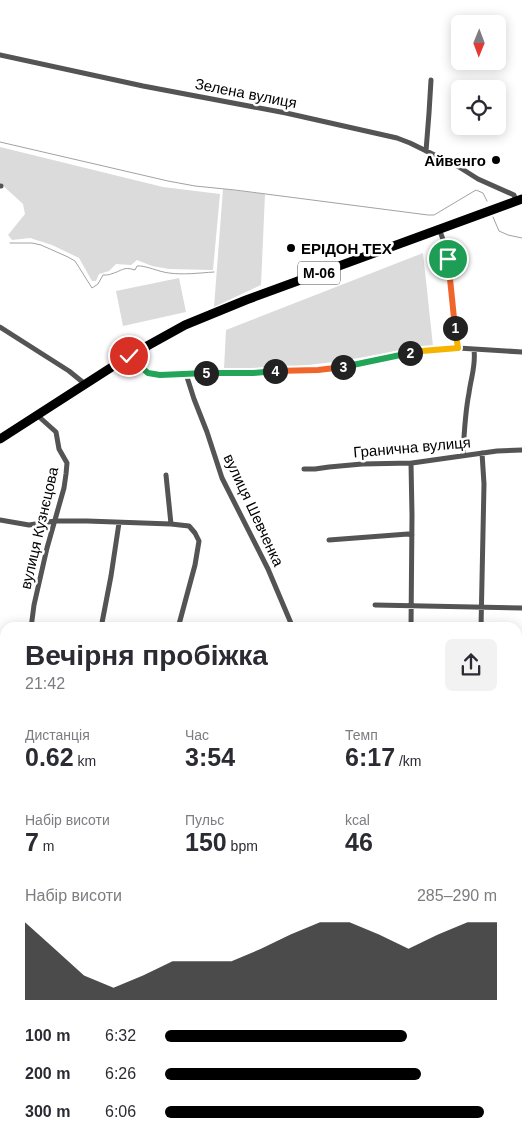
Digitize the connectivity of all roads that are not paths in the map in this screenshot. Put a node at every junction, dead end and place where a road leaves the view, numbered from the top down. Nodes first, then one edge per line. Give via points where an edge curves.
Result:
1 (0, 54) edge
2 (431, 80) dead end
3 (426, 151) junction
4 (519, 200) edge
5 (440, 229) junction
6 (0, 327) edge
7 (458, 348) junction
8 (474, 350) junction
9 (522, 352) edge
10 (129, 356) junction
11 (186, 374) junction
12 (85, 384) junction
13 (37, 415) junction
14 (0, 439) edge
15 (522, 450) edge
16 (482, 454) junction
17 (463, 455) junction
18 (411, 463) junction
19 (304, 469) dead end
20 (166, 475) dead end
21 (0, 520) edge
22 (55, 521) junction
23 (119, 523) junction
24 (171, 524) junction
25 (412, 535) junction
26 (329, 540) dead end
27 (375, 605) dead end
28 (411, 605) junction
29 (480, 607) junction
30 (522, 608) edge
31 (32, 622) edge
32 (102, 622) edge
33 (180, 622) edge
34 (290, 622) edge
35 (411, 622) edge
36 (481, 622) edge

1 - 3 street, Зелена вулиця via 142,86 362,129 397,138
2 - 3 street
3 - 4 street, Зелена вулиця
4 - 5 highway, М-06
5 - 7 street via 448,259
5 - 10 highway, М-06 via 203,317
6 - 12 street
7 - 8 street
7 - 11 street via 422,351 318,370
8 - 9 street
8 - 17 street
10 - 11 street via 148,373
10 - 12 highway, М-06
11 - 34 street, вулиця Шевченка via 222,478
12 - 13 highway, М-06
13 - 14 highway, М-06
13 - 22 street, вулиця Кузнєцова via 56,432 59,449 67,464
15 - 16 street, Гранична вулиця
16 - 17 street, Гранична вулиця
16 - 29 street
17 - 18 street, Гранична вулиця
18 - 19 street, Гранична вулиця
18 - 25 street
20 - 24 street
21 - 22 street via 29,524
22 - 23 street
22 - 31 street, вулиця Кузнєцова
23 - 24 street
23 - 32 street
24 - 33 street via 189,526 199,541
25 - 26 street
25 - 28 street
27 - 28 street
28 - 29 street
28 - 35 street
29 - 30 street
29 - 36 street

